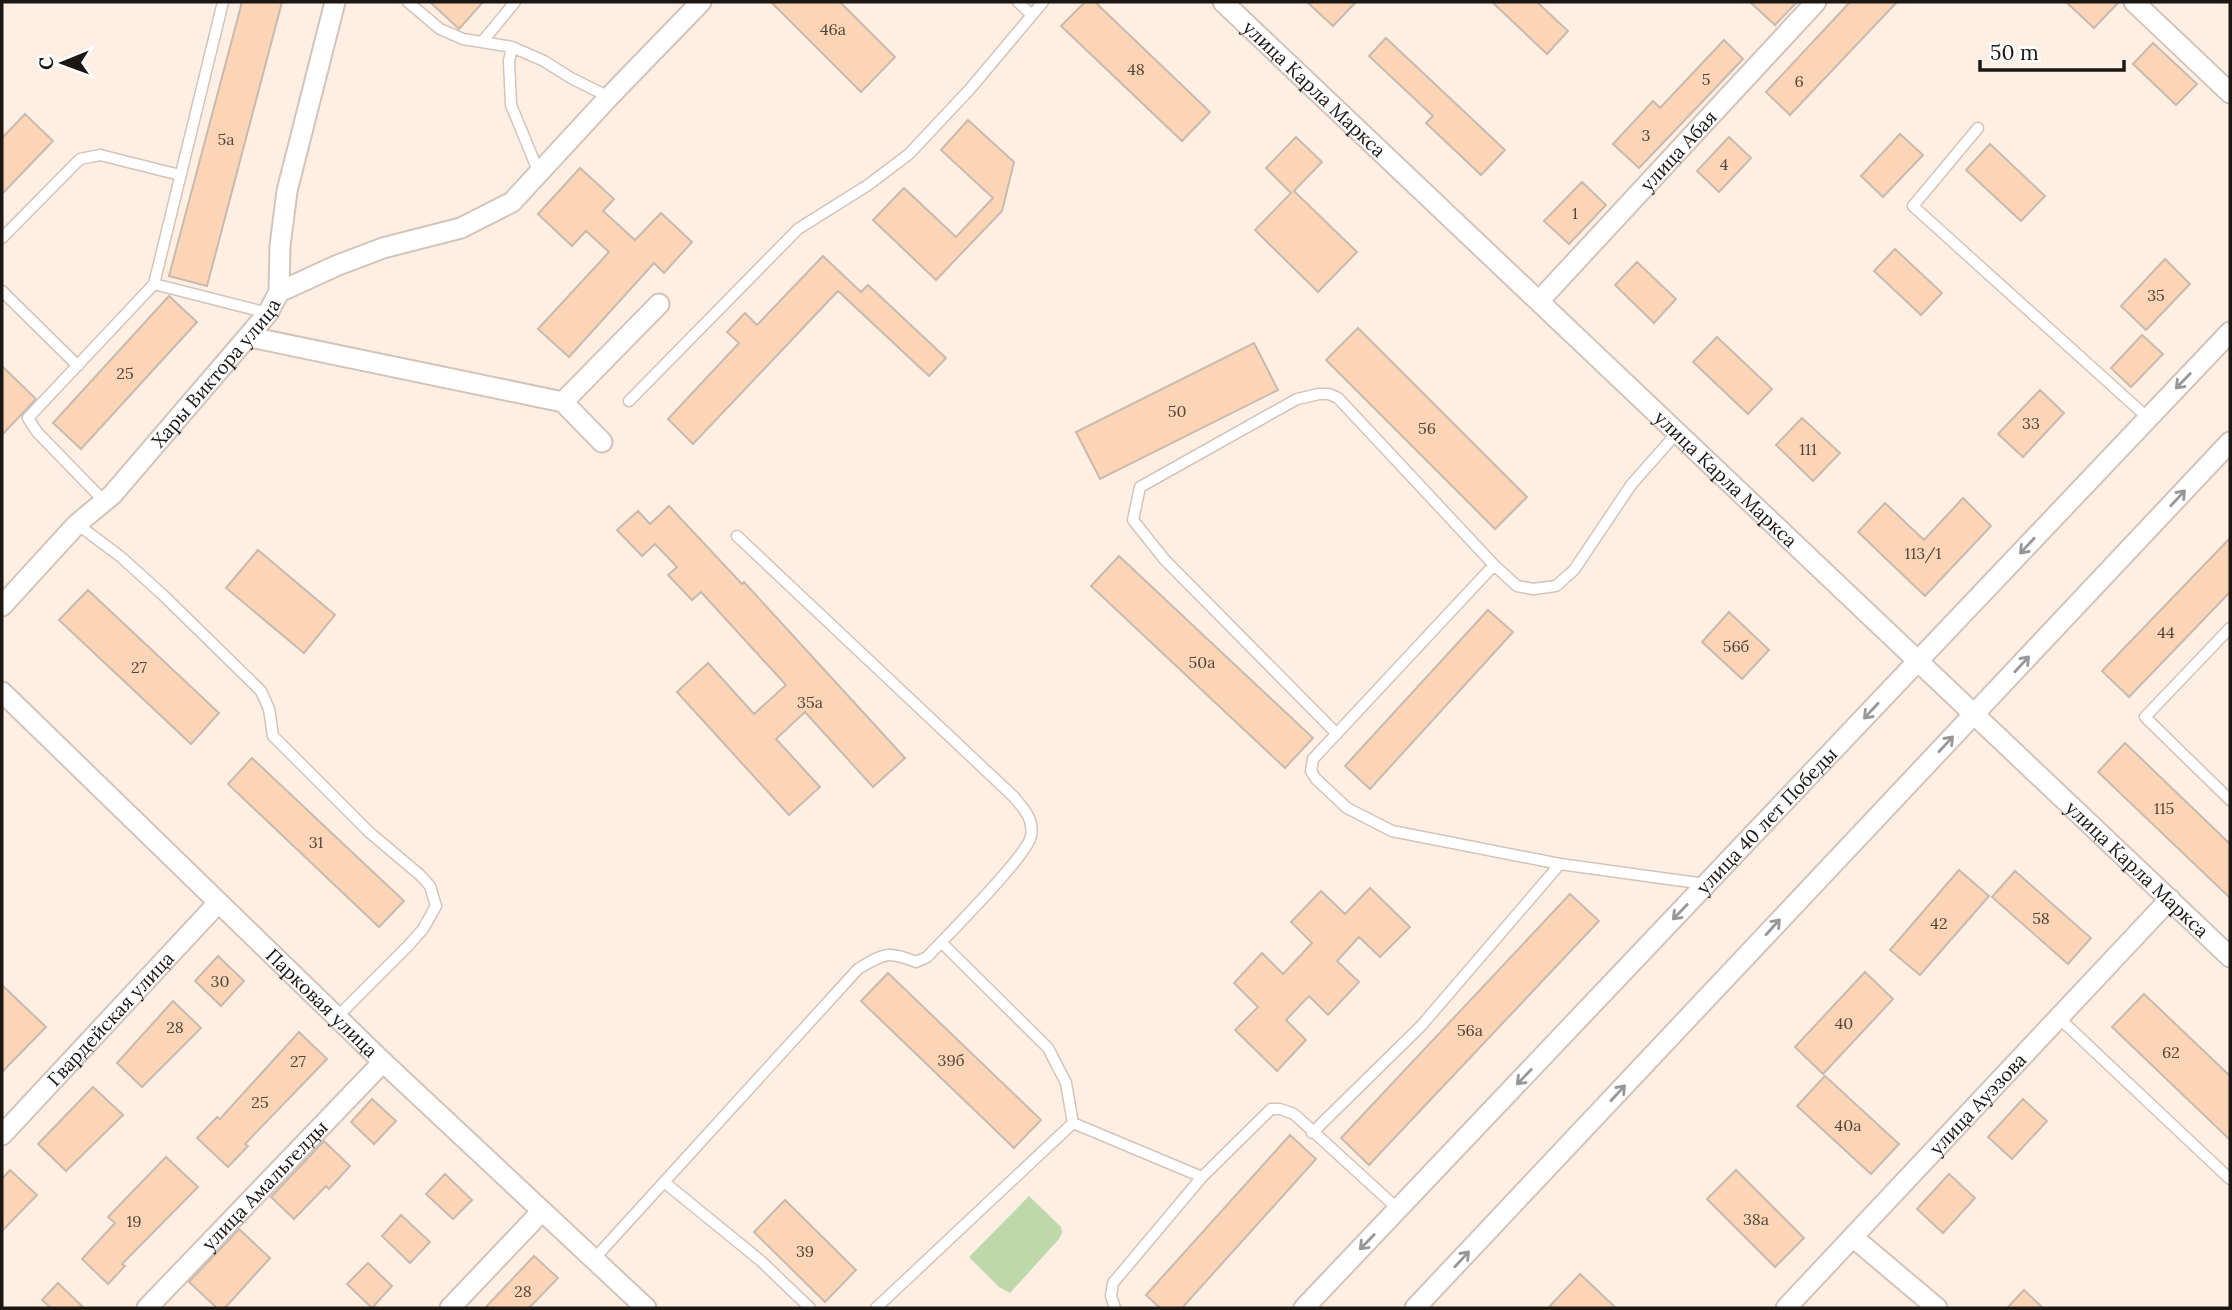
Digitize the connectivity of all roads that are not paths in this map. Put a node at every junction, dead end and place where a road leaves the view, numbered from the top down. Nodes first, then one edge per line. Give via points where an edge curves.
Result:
1 (223, 2) edge
2 (335, 2) edge
3 (408, 2) edge
4 (515, 2) edge
5 (701, 2) edge
6 (1018, 2) edge
7 (1043, 2) edge
8 (1223, 2) edge
9 (1816, 2) edge
10 (2134, 2) edge
11 (1032, 15) junction
12 (482, 42) junction
13 (512, 47) junction
14 (2230, 92) edge
15 (609, 97) junction
16 (1978, 128) dead end
17 (539, 173) junction
18 (180, 175) junction
19 (2, 238) edge
20 (154, 284) junction
21 (2, 291) edge
22 (279, 292) junction
23 (1539, 301) junction
24 (659, 304) dead end
25 (268, 313) junction
26 (2230, 332) edge
27 (250, 337) junction
28 (78, 366) junction
29 (629, 401) dead end
30 (563, 402) junction
31 (2148, 418) junction
32 (1676, 434) junction
33 (602, 442) dead end
34 (2230, 442) edge
35 (105, 502) junction
36 (77, 524) junction
37 (737, 536) dead end
38 (1494, 565) junction
39 (2, 606) edge
40 (2230, 628) edge
41 (1918, 662) junction
42 (2, 692) edge
43 (1975, 714) junction
44 (1337, 734) junction
45 (2230, 800) edge
46 (1560, 864) junction
47 (1706, 884) junction
48 (2170, 899) junction
49 (218, 903) junction
50 (940, 942) junction
51 (2230, 957) edge
52 (337, 1017) junction
53 (2059, 1018) junction
54 (383, 1062) junction
55 (1073, 1123) junction
56 (1312, 1133) junction
57 (2, 1135) edge
58 (1202, 1177) junction
59 (2230, 1179) edge
60 (664, 1182) junction
61 (1398, 1209) junction
62 (542, 1211) junction
63 (1854, 1238) junction
64 (594, 1259) junction
65 (147, 1308) edge
66 (450, 1308) edge
67 (646, 1308) edge
68 (810, 1308) edge
69 (877, 1308) edge
70 (1115, 1308) edge
71 (1304, 1308) edge
72 (1415, 1308) edge
73 (1786, 1308) edge
74 (1937, 1308) edge

1 - 18 lane
2 - 22 street, Хары Виктора улица via 287,191
3 - 12 lane via 439,29
4 - 12 lane
5 - 15 street
6 - 11 lane
7 - 11 lane
8 - 23 street, улица Карла Маркса
9 - 23 street, улица Абая
10 - 14 street
11 - 29 lane via 909,154 798,229
12 - 13 lane
13 - 15 lane
13 - 17 lane via 510,104
15 - 17 street
16 - 31 lane via 1913,206
17 - 22 street via 512,202 461,228 383,248
18 - 19 lane via 100,155 80,159
18 - 20 lane
20 - 25 lane
20 - 28 lane
21 - 28 lane
22 - 25 street, Хары Виктора улица
23 - 32 street, улица Карла Маркса
24 - 30 street
25 - 27 street, Хары Виктора улица
26 -> 31 street, улица 40 лет Победы
27 - 30 street
27 - 35 street, Хары Виктора улица
28 - 35 lane via 28,418
30 - 33 street
31 -> 41 street, улица 40 лет Победы
32 - 38 lane via 1631,485 1574,570 1556,586 1517,586
32 - 41 street, улица Карла Маркса
43 -> 34 street
35 - 36 street, Хары Виктора улица
36 - 39 street, Хары Виктора улица
36 - 52 lane via 164,596 261,691 273,736 429,886 436,906 423,929
37 - 50 lane via 1014,797 1030,818 1031,838 1013,864
38 - 44 lane
38 - 44 lane via 1338,398 1329,394 1297,399 1140,487 1133,520 1164,559
40 - 45 lane via 2145,717
41 - 43 street, улица Карла Маркса
41 -> 47 street, улица 40 лет Победы
42 - 49 street, Парковая улица
43 - 48 street, улица Карла Маркса
72 -> 43 street
44 - 46 lane via 1313,759 1311,771 1347,808 1392,831
46 - 47 lane
46 - 56 lane via 1421,1026
47 -> 61 street, улица 40 лет Победы
48 - 51 street, улица Карла Маркса
48 - 53 street, улица Ауэзова
49 - 52 street, Парковая улица
49 - 57 street, Гвардейская улица
50 - 55 lane via 1048,1048 1066,1083
50 - 60 lane via 916,962 895,954 882,955 858,969
52 - 54 street, Парковая улица
53 - 59 lane
53 - 63 street, улица Ауэзова
54 - 62 street, Парковая улица
54 - 65 street, улица Амальгелды
55 - 58 lane
55 - 69 lane
56 - 58 lane via 1294,1114 1271,1109
56 - 61 lane
58 - 70 lane via 1113,1283
60 - 64 lane
60 - 68 lane via 761,1261
61 -> 71 street, улица 40 лет Победы
62 - 64 street, Парковая улица
62 - 66 street
63 - 73 street, улица Ауэзова
63 - 74 street
64 - 67 street, Парковая улица

